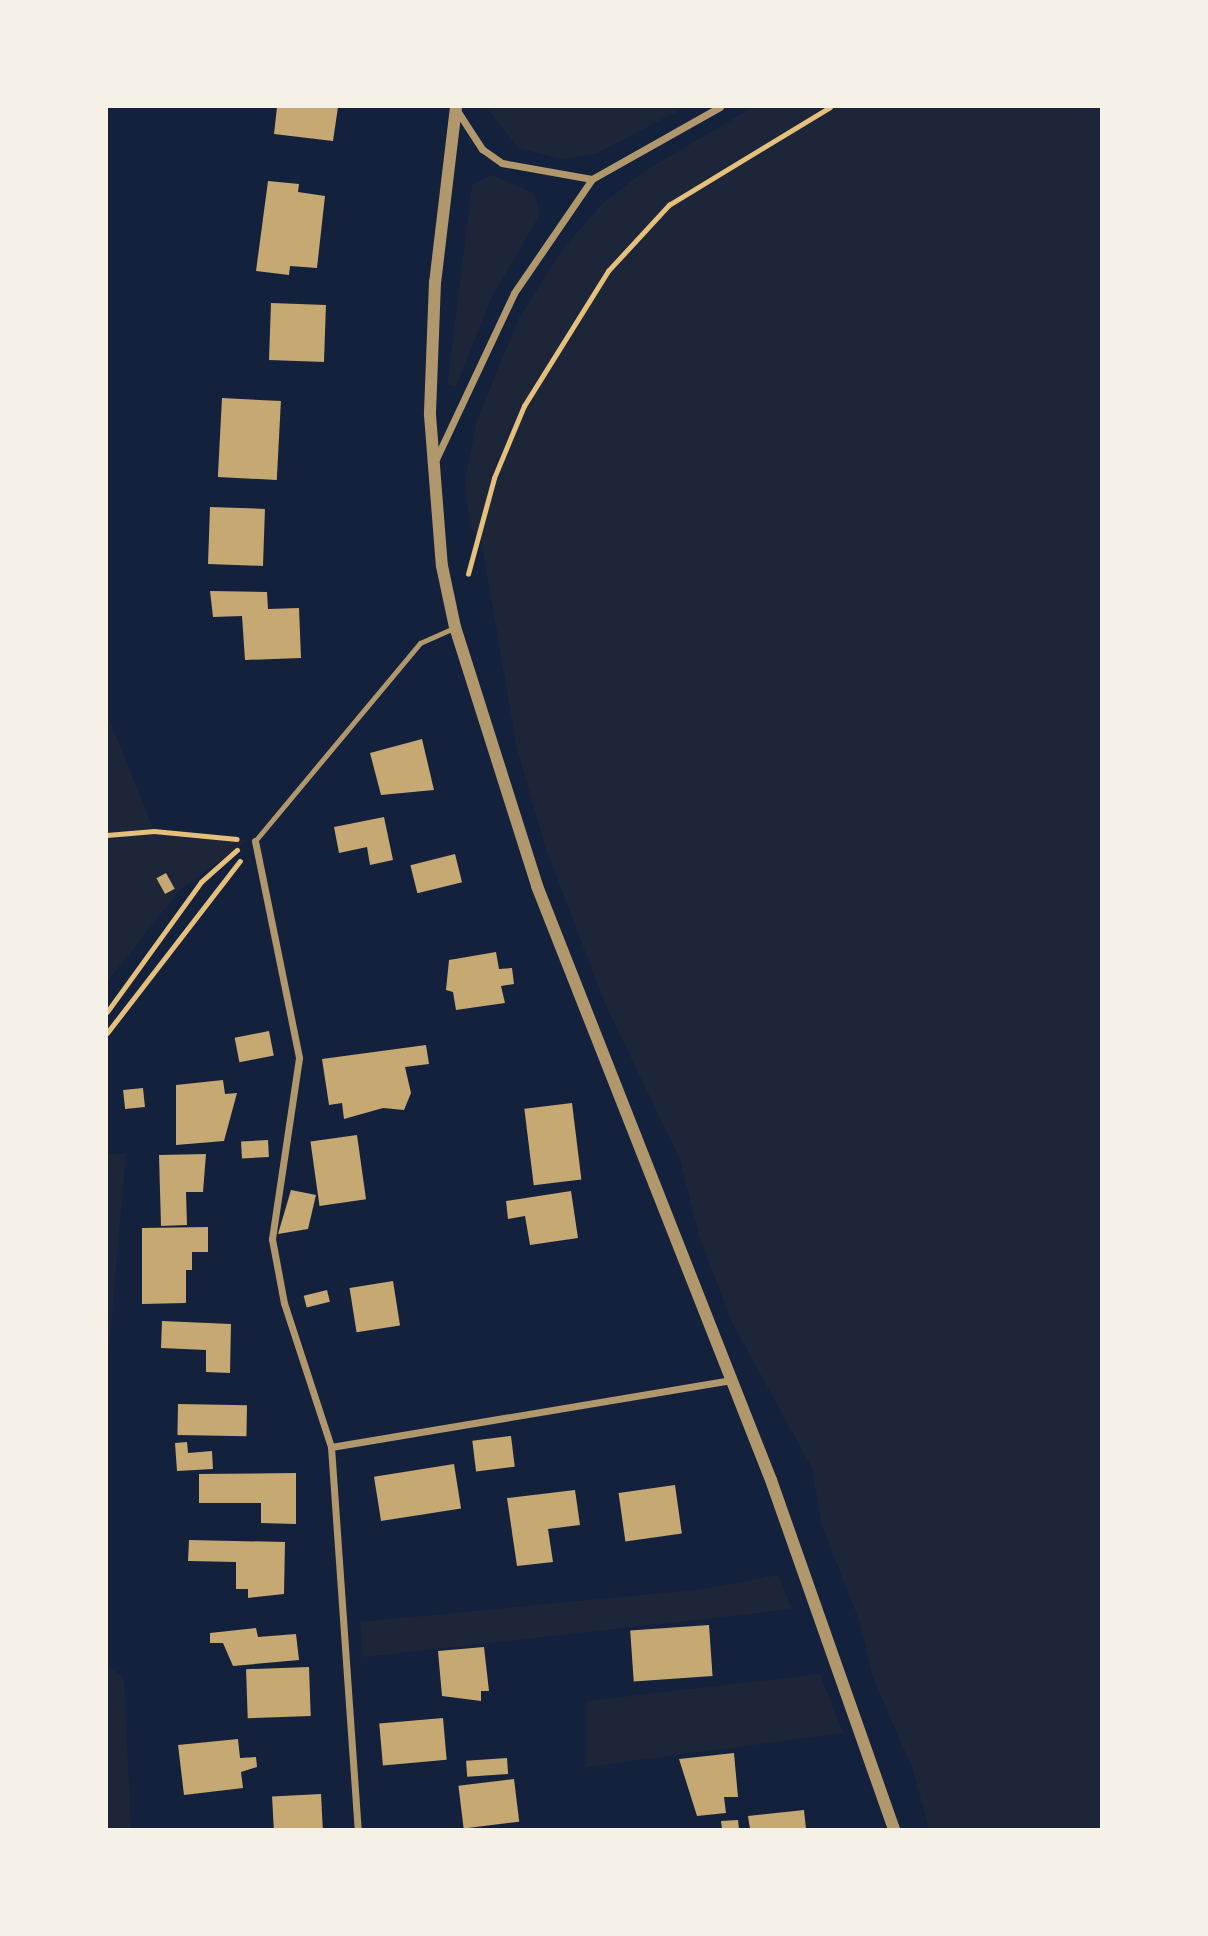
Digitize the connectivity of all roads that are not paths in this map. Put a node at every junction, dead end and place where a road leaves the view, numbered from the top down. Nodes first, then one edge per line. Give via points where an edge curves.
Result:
1 (720, 107) edge
2 (456, 108) edge
3 (592, 179) junction
4 (432, 470) junction
5 (455, 627) junction
6 (251, 840) joint
7 (731, 1380) junction
8 (331, 1447) junction
9 (358, 1829) edge
10 (894, 1829) edge

1 - 3 street
2 - 3 street via 482,149 502,163
2 - 4 street via 435,282
3 - 4 street via 514,293
4 - 5 street
5 - 6 lane via 420,643
5 - 7 street via 537,886
6 - 8 street via 299,1058 297,1101 272,1239 285,1303
7 - 8 street
7 - 10 street
8 - 9 street

